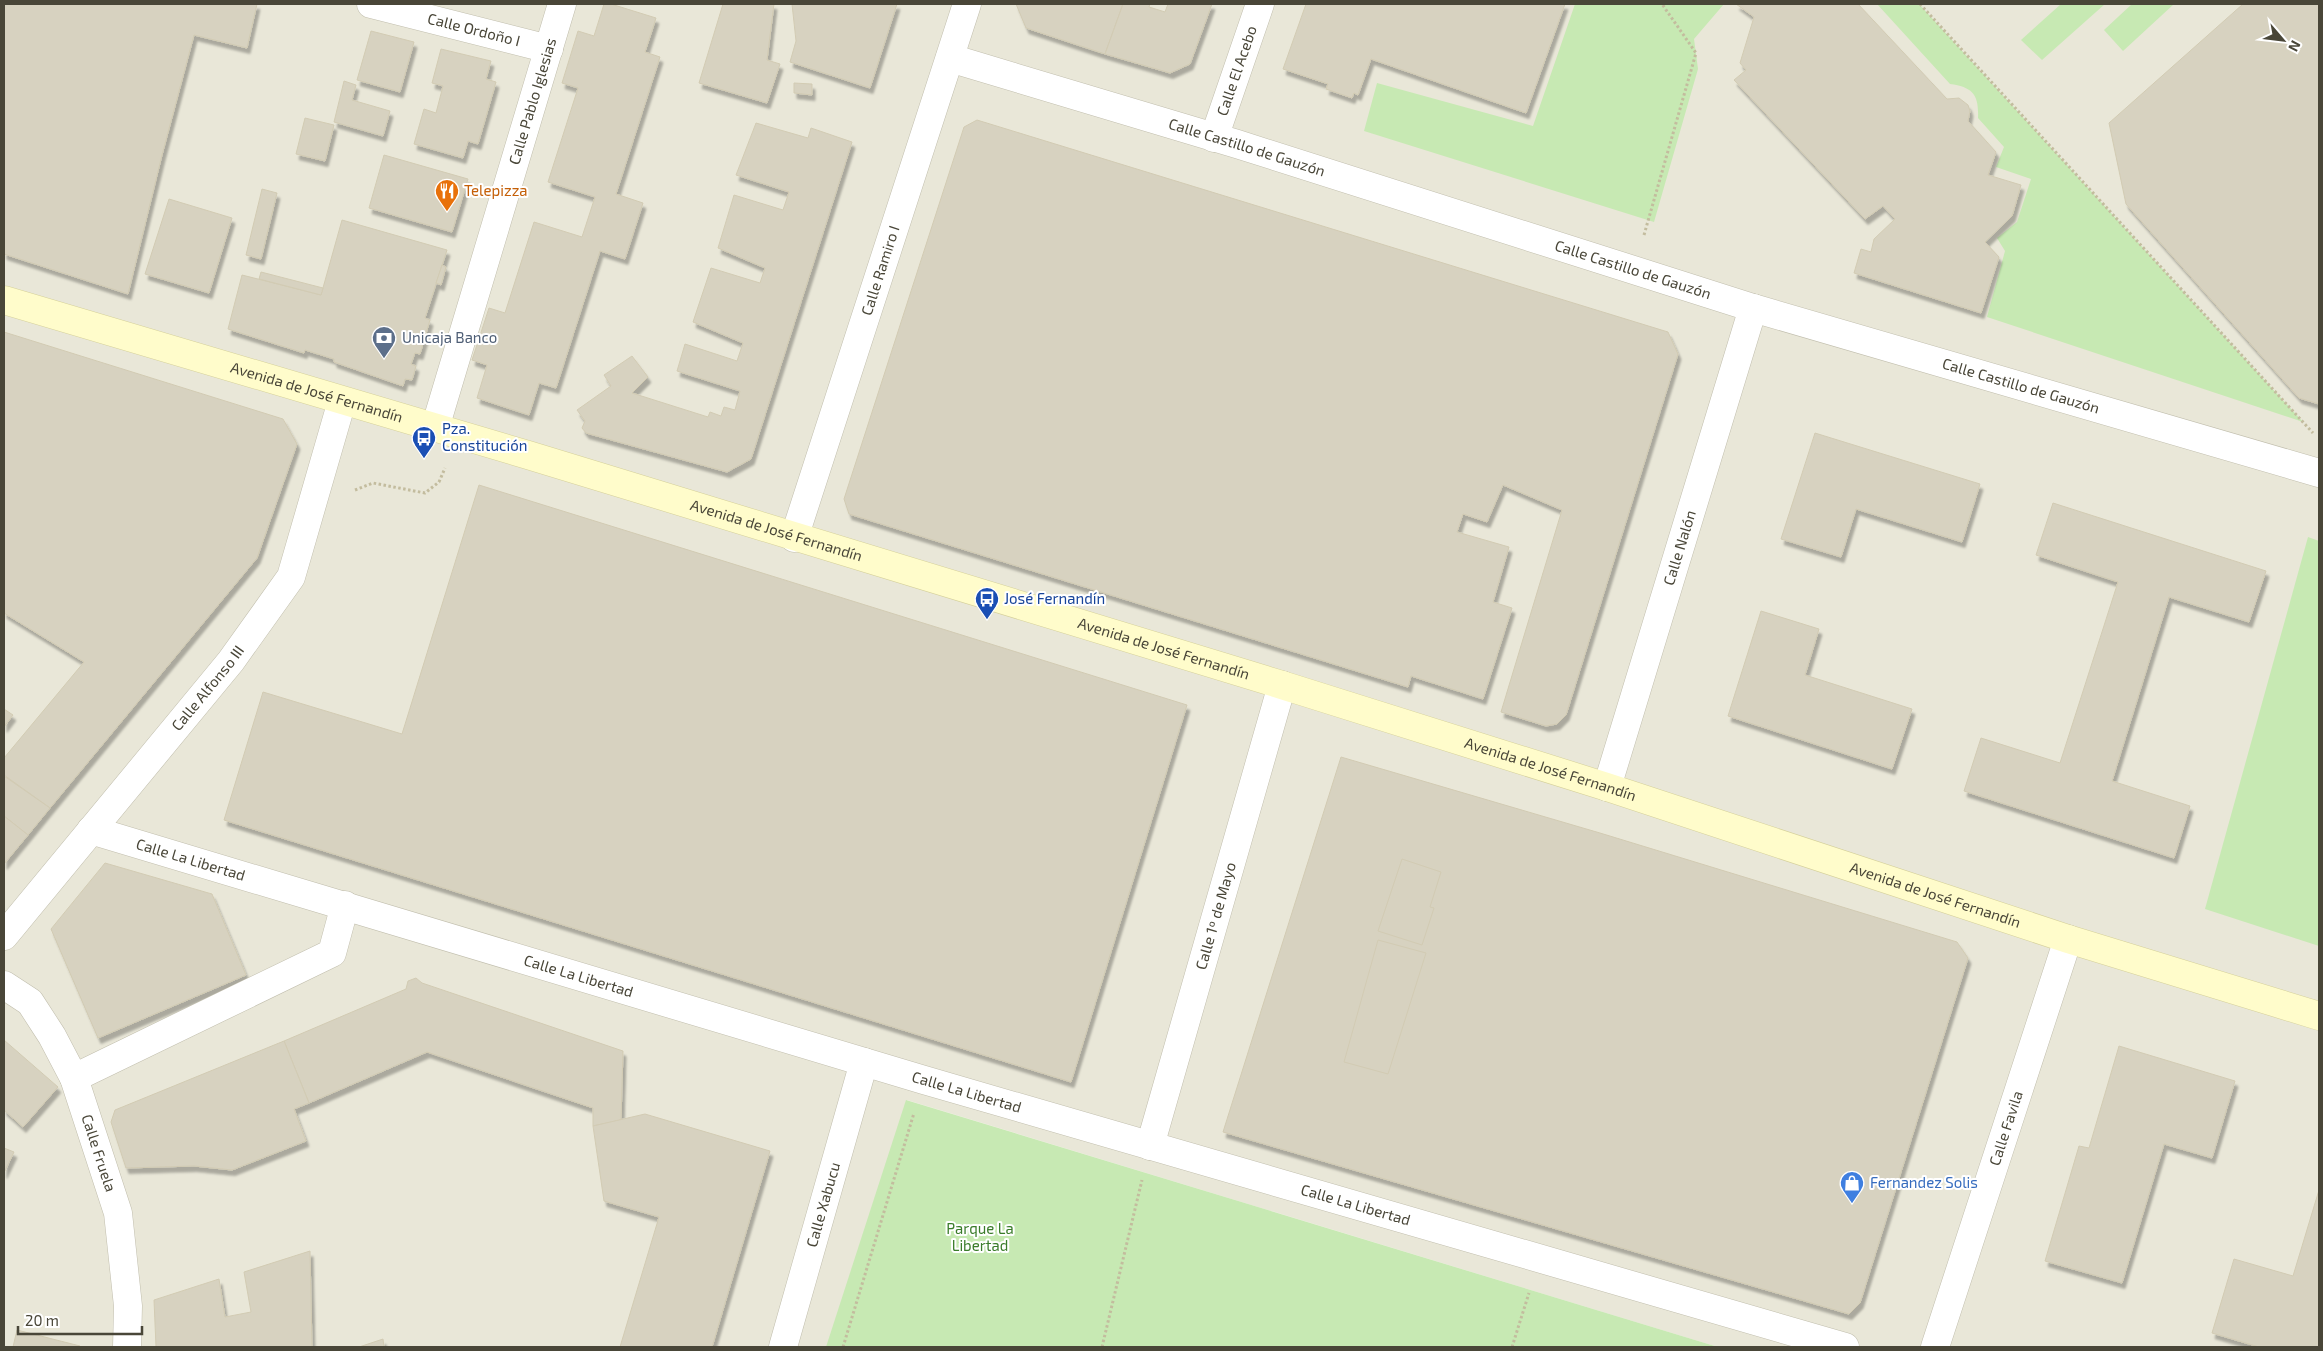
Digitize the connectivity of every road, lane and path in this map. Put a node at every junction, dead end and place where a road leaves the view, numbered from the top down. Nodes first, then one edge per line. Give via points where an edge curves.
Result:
1 (371, 4) edge
2 (562, 4) edge
3 (967, 4) edge
4 (1260, 4) edge
5 (1662, 4) edge
6 (1920, 4) edge
7 (549, 49) junction
8 (950, 58) junction
9 (1214, 138) junction
10 (1634, 270) junction
11 (4, 300) edge
12 (1753, 308) junction
13 (342, 401) junction
14 (435, 428) junction
15 (2319, 439) edge
16 (2319, 473) edge
17 (794, 538) junction
18 (1282, 685) junction
19 (1607, 787) junction
20 (91, 830) junction
21 (345, 905) junction
22 (4, 936) edge
23 (2068, 939) junction
24 (4, 985) edge
25 (2319, 1016) edge
26 (864, 1062) junction
27 (74, 1078) junction
28 (1150, 1146) junction
29 (1539, 1259) junction
30 (127, 1347) edge
31 (783, 1347) edge
32 (1102, 1347) edge
33 (1512, 1347) edge
34 (1845, 1347) edge
35 (1935, 1347) edge

1 - 7 street, Calle Ordoño I
2 - 7 street, Calle Pablo Iglesias
3 - 8 street, Calle Ramiro I
4 - 9 street, Calle El Acebo
5 - 10 path via 1696,53
6 - 15 path
7 - 14 street, Calle Pablo Iglesias
8 - 9 street, Calle Castillo de Gauzón
8 - 17 street, Calle Ramiro I
9 - 10 street, Calle Castillo de Gauzón
10 - 12 street, Calle Castillo de Gauzón
11 - 13 street, Avenida de José Fernandín
12 - 16 street, Calle Castillo de Gauzón
12 - 19 street, Calle Nalón
13 - 14 street, Avenida de José Fernandín
13 - 20 street, Calle Alfonso III via 291,577 231,661
14 - 17 street, Avenida de José Fernandín
17 - 18 street, Avenida de José Fernandín
18 - 19 street, Avenida de José Fernandín
18 - 28 street, Calle 1º de Mayo
19 - 23 street, Avenida de José Fernandín
20 - 21 street, Calle La Libertad
20 - 22 street, Calle Alfonso III
21 - 26 street, Calle La Libertad
21 - 27 street via 332,953
23 - 25 street, Avenida de José Fernandín
23 - 35 street, Calle Favila
24 - 27 street, Calle Fruela via 30,1002
26 - 28 street, Calle La Libertad
26 - 31 street, Calle Xabucu
27 - 30 street, Calle Fruela via 118,1213 128,1306
28 - 29 street, Calle La Libertad
28 - 32 path
29 - 33 path
29 - 34 street, Calle La Libertad

